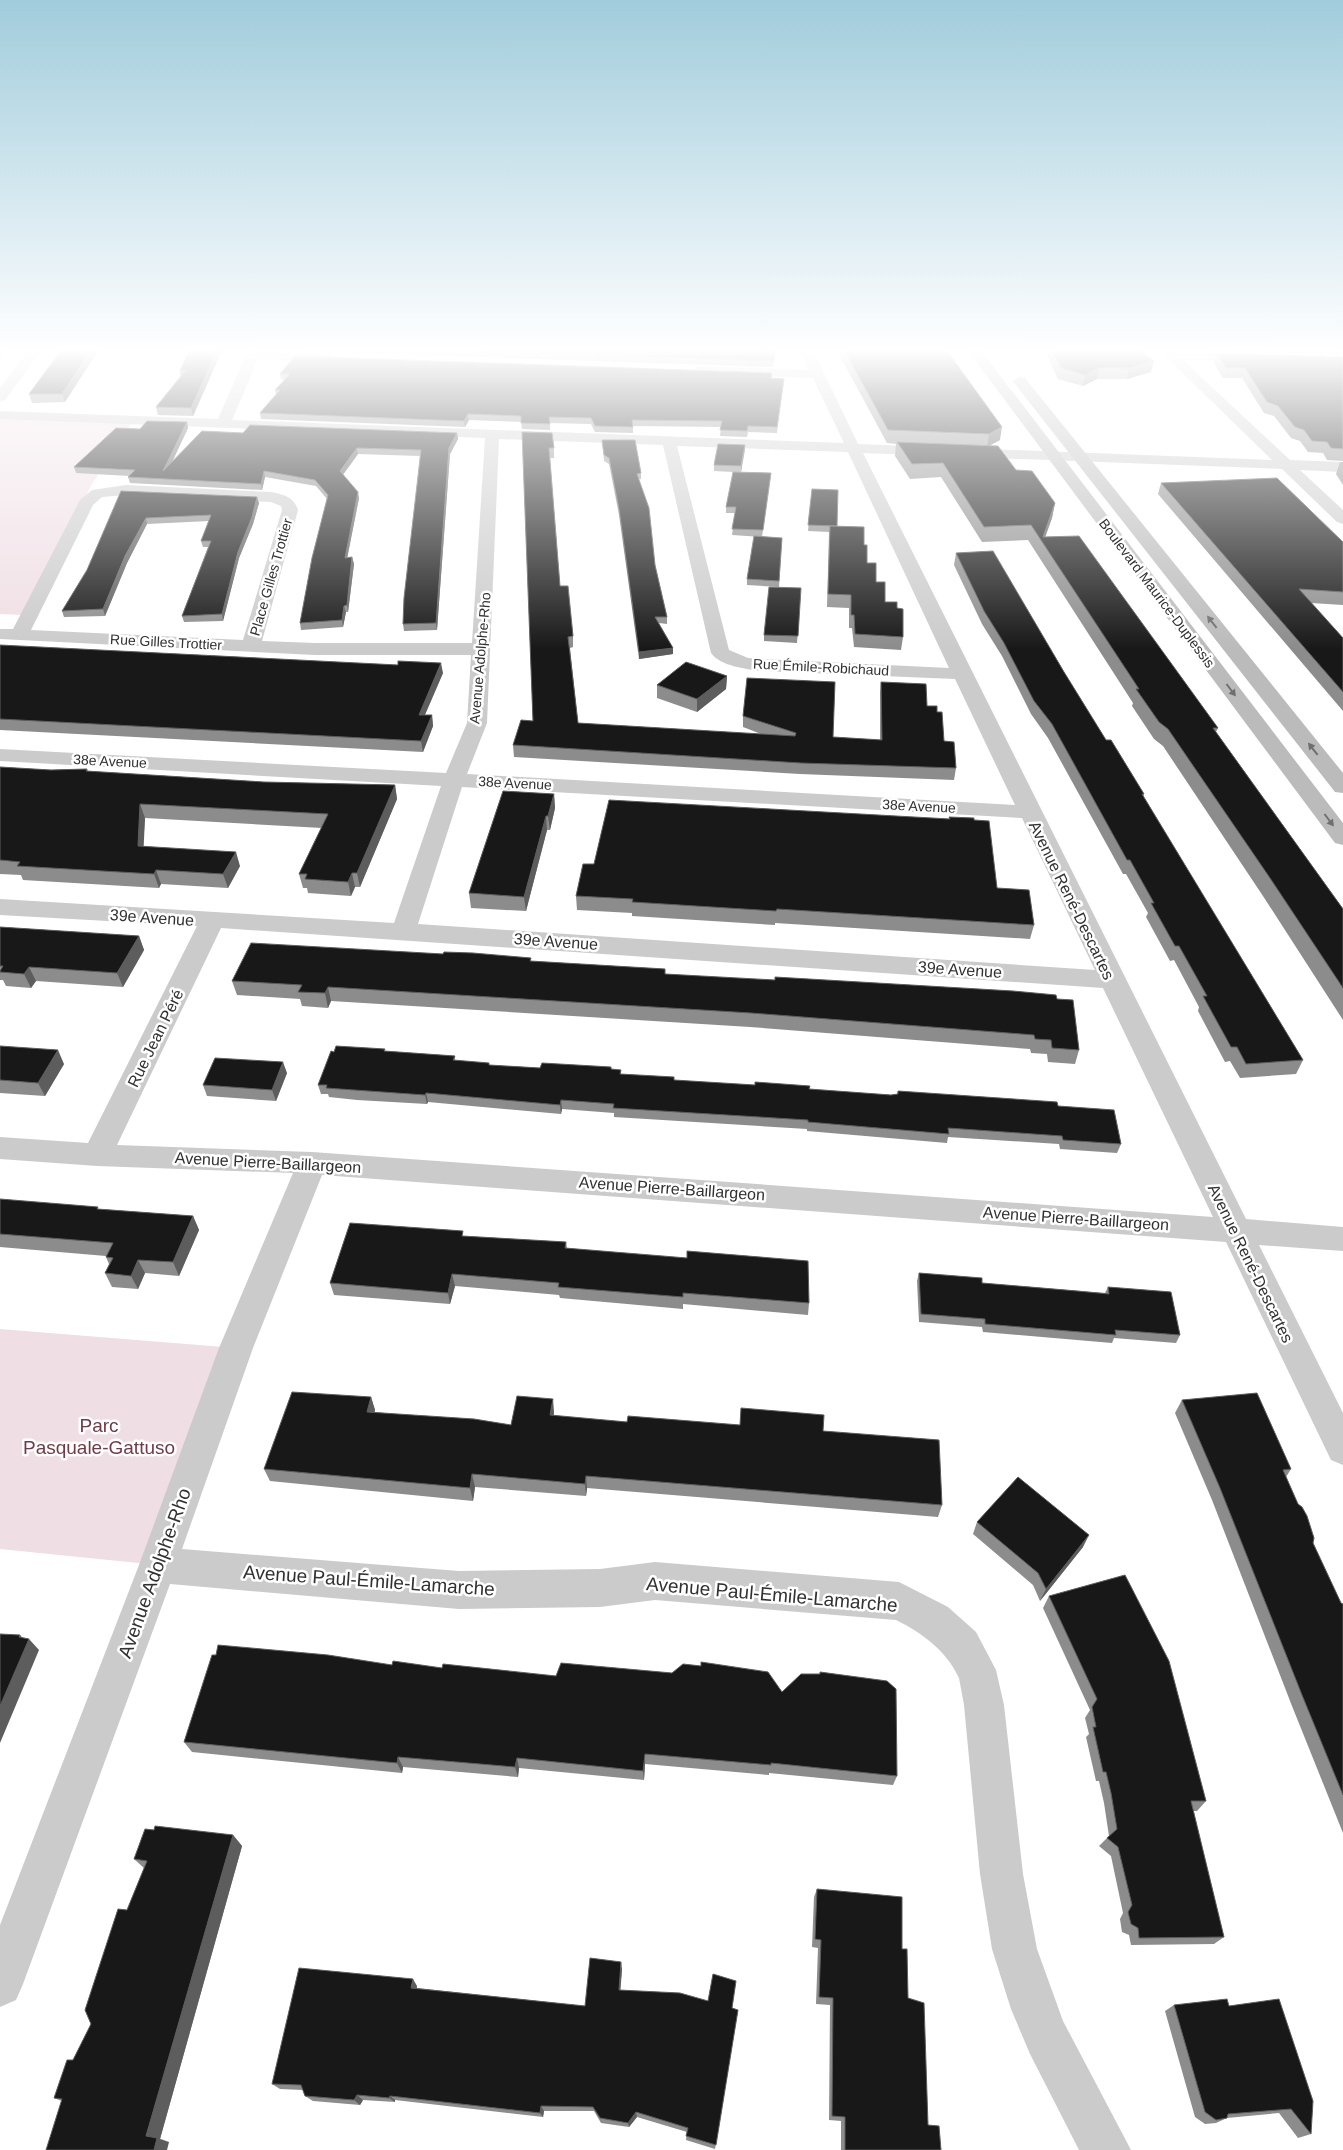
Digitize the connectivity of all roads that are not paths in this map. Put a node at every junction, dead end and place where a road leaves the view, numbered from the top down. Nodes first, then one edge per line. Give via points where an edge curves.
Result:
1 (491, 448) edge
2 (671, 448) edge
3 (853, 448) edge
4 (861, 448) edge
5 (1048, 448) edge
6 (1074, 448) edge
7 (1268, 448) edge
8 (1054, 456) junction
9 (1082, 458) junction
10 (1286, 465) junction
11 (1343, 467) edge
12 (1343, 519) edge
13 (0, 634) edge
14 (19, 635) junction
15 (251, 646) junction
16 (482, 649) junction
17 (962, 674) junction
18 (0, 755) edge
19 (454, 780) junction
20 (1343, 787) edge
21 (1030, 812) junction
22 (1343, 838) edge
23 (0, 907) edge
24 (212, 921) junction
25 (403, 930) junction
26 (1111, 980) junction
27 (0, 1148) edge
28 (97, 1155) junction
29 (312, 1163) junction
30 (1235, 1230) junction
31 (1343, 1239) edge
32 (1343, 1450) edge
33 (158, 1565) junction
34 (0, 1984) edge
35 (1106, 2150) edge

1 - 16 street, Avenue Adolphe-Rho
2 - 17 street, Rue Émile-Robichaud via 720,653 744,663
3 - 17 street, Avenue René-Descartes
4 - 8 street
5 - 8 street, Boulevard Maurice-Duplessis
6 - 9 street, Boulevard Maurice-Duplessis
7 - 10 street
8 - 9 street
8 -> 22 street, Boulevard Maurice-Duplessis
9 - 10 street
20 -> 9 street, Boulevard Maurice-Duplessis
10 - 11 street
10 - 12 street
13 - 14 street, Rue Gilles Trottier
14 - 15 street, Rue Gilles Trottier
14 - 15 street, Place Gilles Trottier via 86,503 98,492 112,489 270,497 288,504 290,510
15 - 16 street, Rue Gilles Trottier
16 - 19 street, Avenue Adolphe-Rho via 477,723
17 - 21 street, Avenue René-Descartes
18 - 19 street, 38e Avenue
19 - 21 street, 38e Avenue
19 - 25 street, Avenue Adolphe-Rho
21 - 26 street, Avenue René-Descartes
23 - 24 street, 39e Avenue
24 - 25 street, 39e Avenue
24 - 28 street, Rue Jean Péré
25 - 26 street, 39e Avenue
26 - 30 street, Avenue René-Descartes
27 - 28 street, Avenue Pierre-Baillargeon
28 - 29 street, Avenue Pierre-Baillargeon
29 - 30 street, Avenue Pierre-Baillargeon
29 - 33 street, Avenue Adolphe-Rho via 236,1348
30 - 31 street, Avenue Pierre-Baillargeon
30 - 32 street, Avenue René-Descartes
33 - 34 street, Avenue Adolphe-Rho
33 - 35 street, Avenue Paul-Émile-Lamarche via 459,1590 600,1588 656,1581 899,1601 930,1616 957,1638 977,1671 1008,1919 1029,1998 1066,2080

